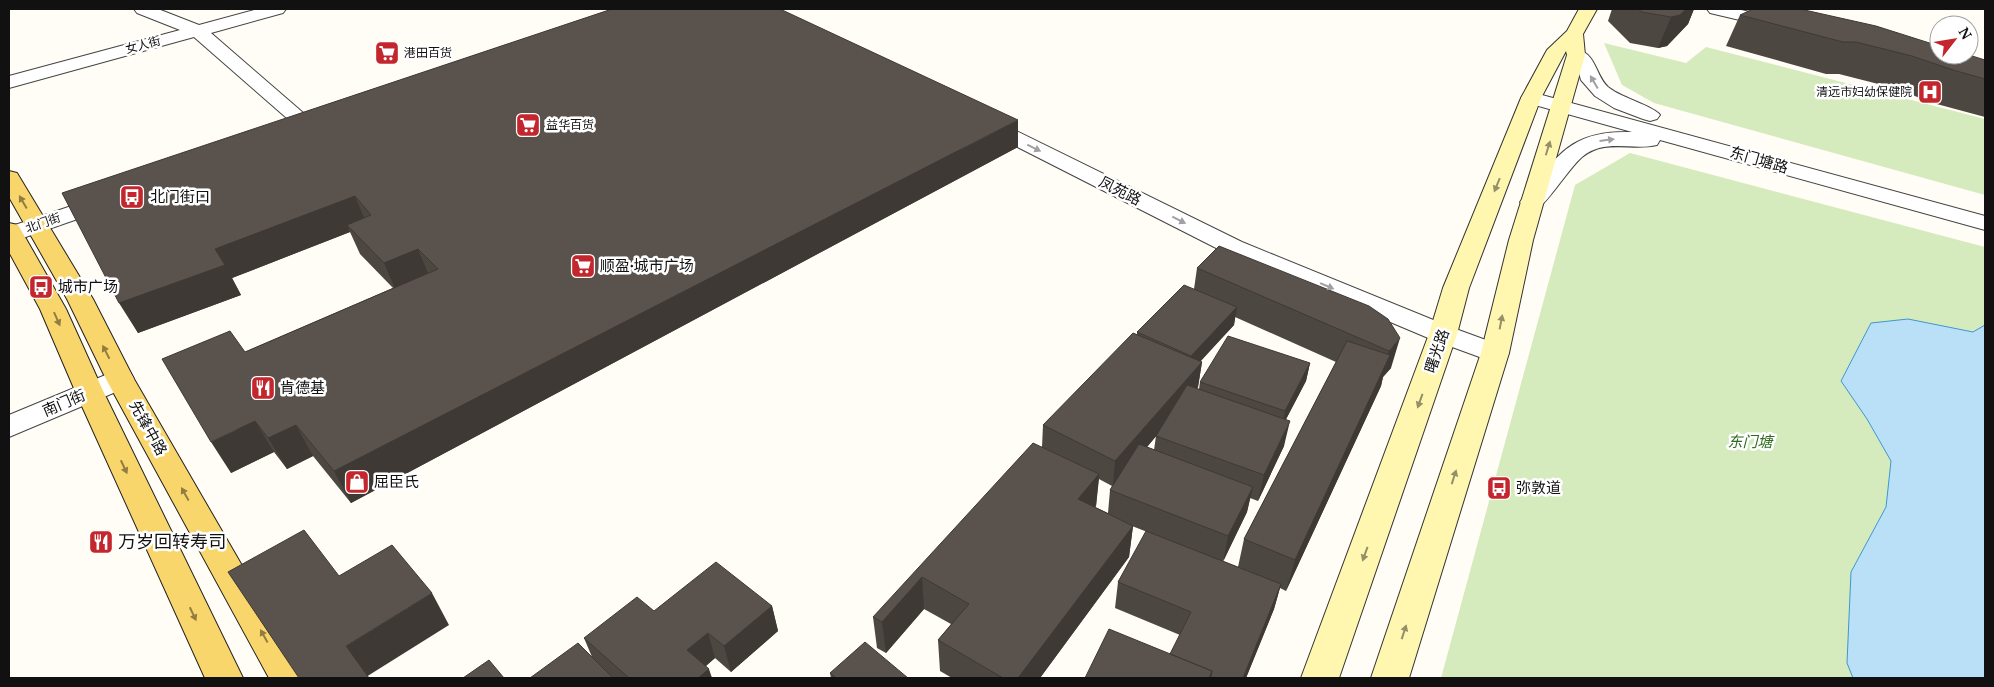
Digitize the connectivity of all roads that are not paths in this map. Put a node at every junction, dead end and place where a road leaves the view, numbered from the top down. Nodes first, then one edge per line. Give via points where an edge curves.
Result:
1 (143, 9) edge
2 (277, 9) edge
3 (1588, 9) edge
4 (1716, 9) edge
5 (1792, 27) edge
6 (197, 30) junction
7 (1575, 44) junction
8 (9, 82) edge
9 (1548, 98) junction
10 (964, 113) edge
11 (312, 130) edge
12 (1713, 142) junction
13 (9, 178) edge
14 (128, 194) edge
15 (1532, 202) junction
16 (1985, 213) edge
17 (1985, 223) edge
18 (19, 230) edge
19 (1443, 334) junction
20 (1494, 353) junction
21 (120, 379) junction
22 (90, 393) junction
23 (9, 427) edge
24 (224, 678) edge
25 (288, 678) edge
26 (1320, 678) edge
27 (1390, 678) edge

1 - 6 street
2 - 6 street, 女人街
3 - 7 main road, 曙光路
4 - 5 street
6 - 8 street, 女人街
6 - 11 street
7 - 9 main road, 曙光路
12 -> 7 street via 1610,98 1595,86
9 - 12 street, 东门塘路
15 -> 9 main road, 曙光路
9 -> 19 main road, 曙光路 via 1456,288
10 -> 19 street, 凤苑路 via 1233,247
15 -> 12 street via 1570,156 1588,143 1623,139
12 - 16 street, 东门塘路
12 - 17 street, 东门塘路
18 -> 13 main road, 先锋中路
14 - 18 street, 北门街
20 -> 15 main road, 曙光路 via 1504,302
21 -> 18 main road, 先锋中路 via 80,299
18 -> 22 main road, 先锋中路
19 - 20 street, 凤苑路
19 -> 26 main road, 曙光路
27 -> 20 main road, 曙光路
21 - 22 street, 南门街
25 -> 21 main road, 先锋中路
22 - 23 street, 南门街
22 -> 24 main road, 先锋中路

